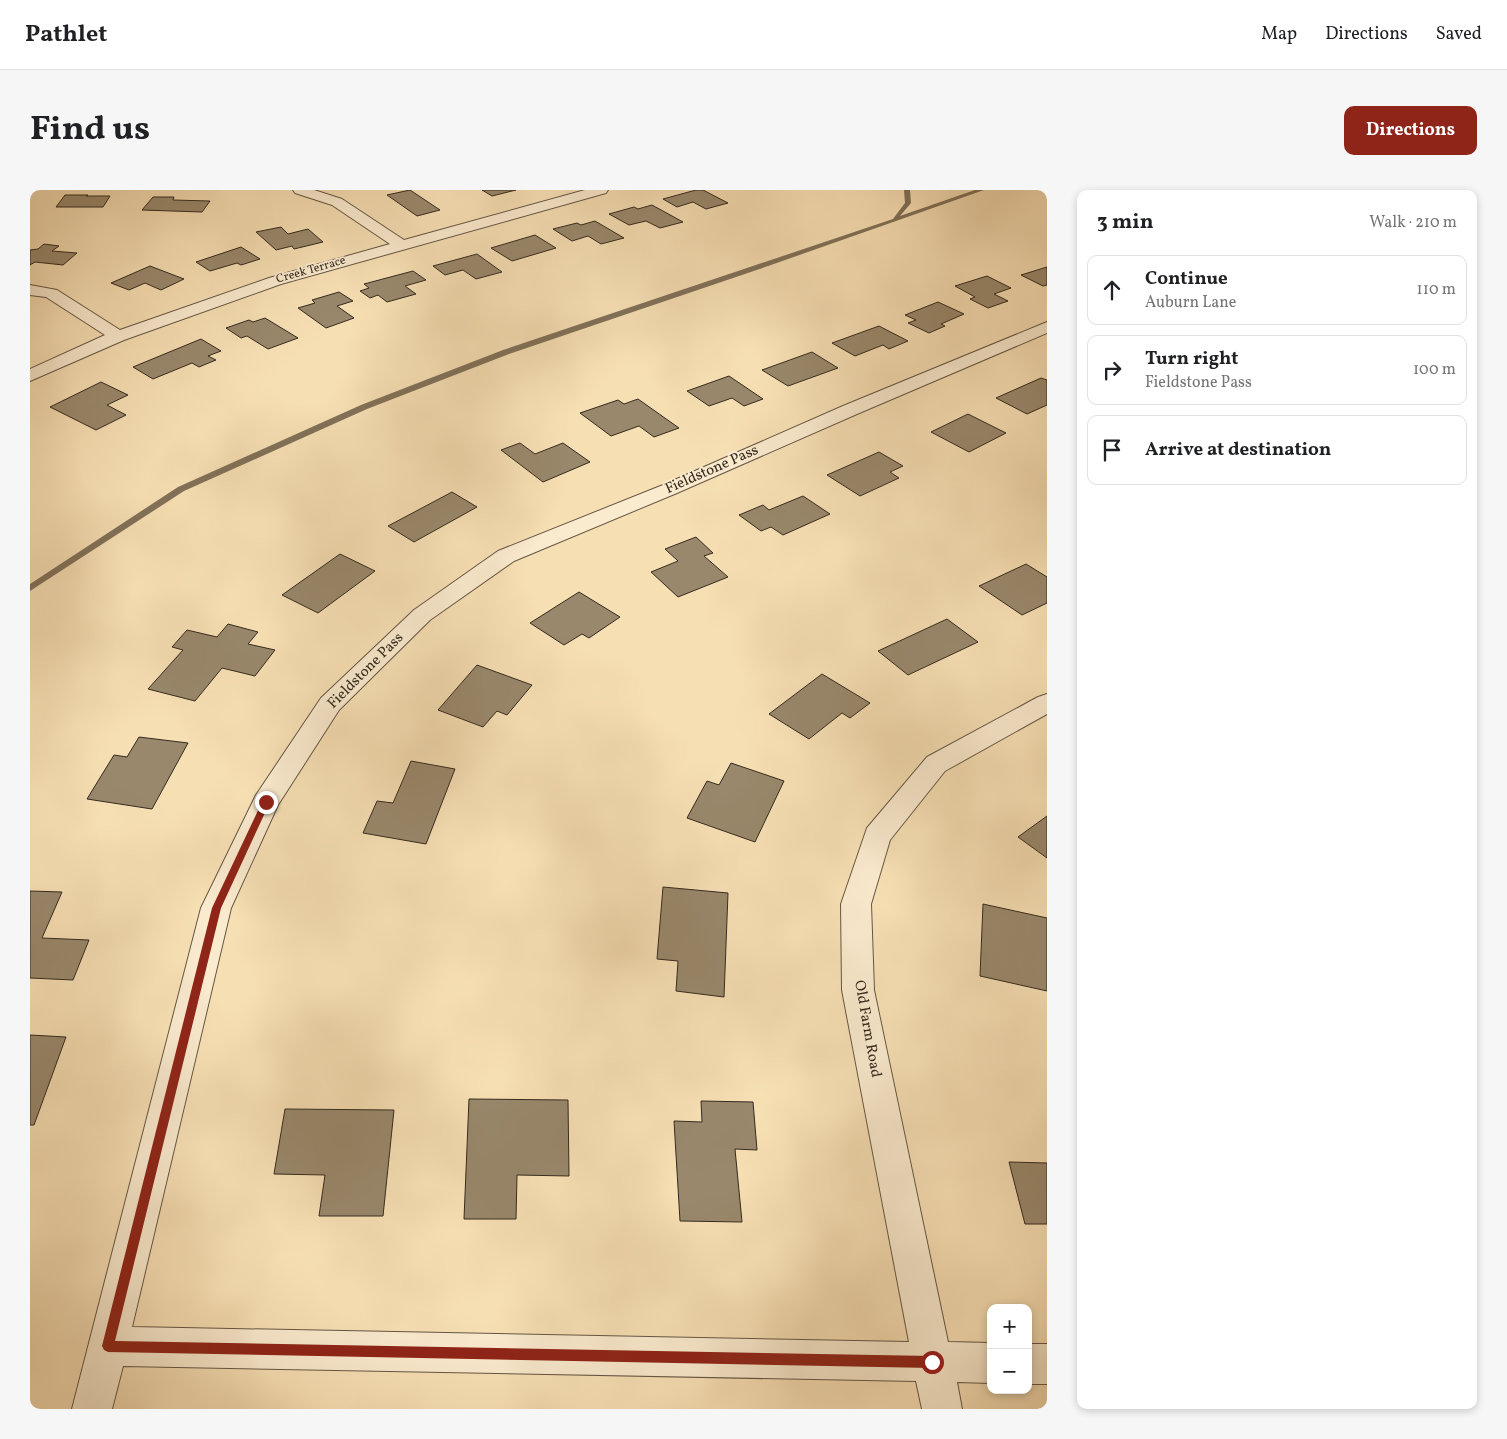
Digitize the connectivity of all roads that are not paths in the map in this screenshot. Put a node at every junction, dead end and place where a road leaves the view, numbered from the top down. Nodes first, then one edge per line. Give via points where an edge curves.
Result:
1 (300, 190) edge
2 (601, 190) edge
3 (401, 245) junction
4 (30, 290) edge
5 (1047, 327) edge
6 (118, 336) junction
7 (30, 376) edge
8 (1047, 702) edge
9 (108, 1346) junction
10 (932, 1362) junction
11 (987, 1363) edge
12 (1032, 1364) edge
13 (1047, 1364) edge
14 (92, 1409) edge
15 (942, 1409) edge

1 - 3 street via 337,202
2 - 3 street, Creek Terrace
3 - 6 street, Creek Terrace via 275,281
4 - 6 street via 51,293
5 - 9 street, Fieldstone Pass via 506,556 422,615 330,704 266,802 216,908
6 - 7 street, Creek Terrace
8 - 10 street, Old Farm Road via 936,764 876,836 856,904 858,990
9 - 10 street
9 - 14 street, Fieldstone Pass
10 - 11 street
10 - 15 street, Old Farm Road
12 - 13 street

